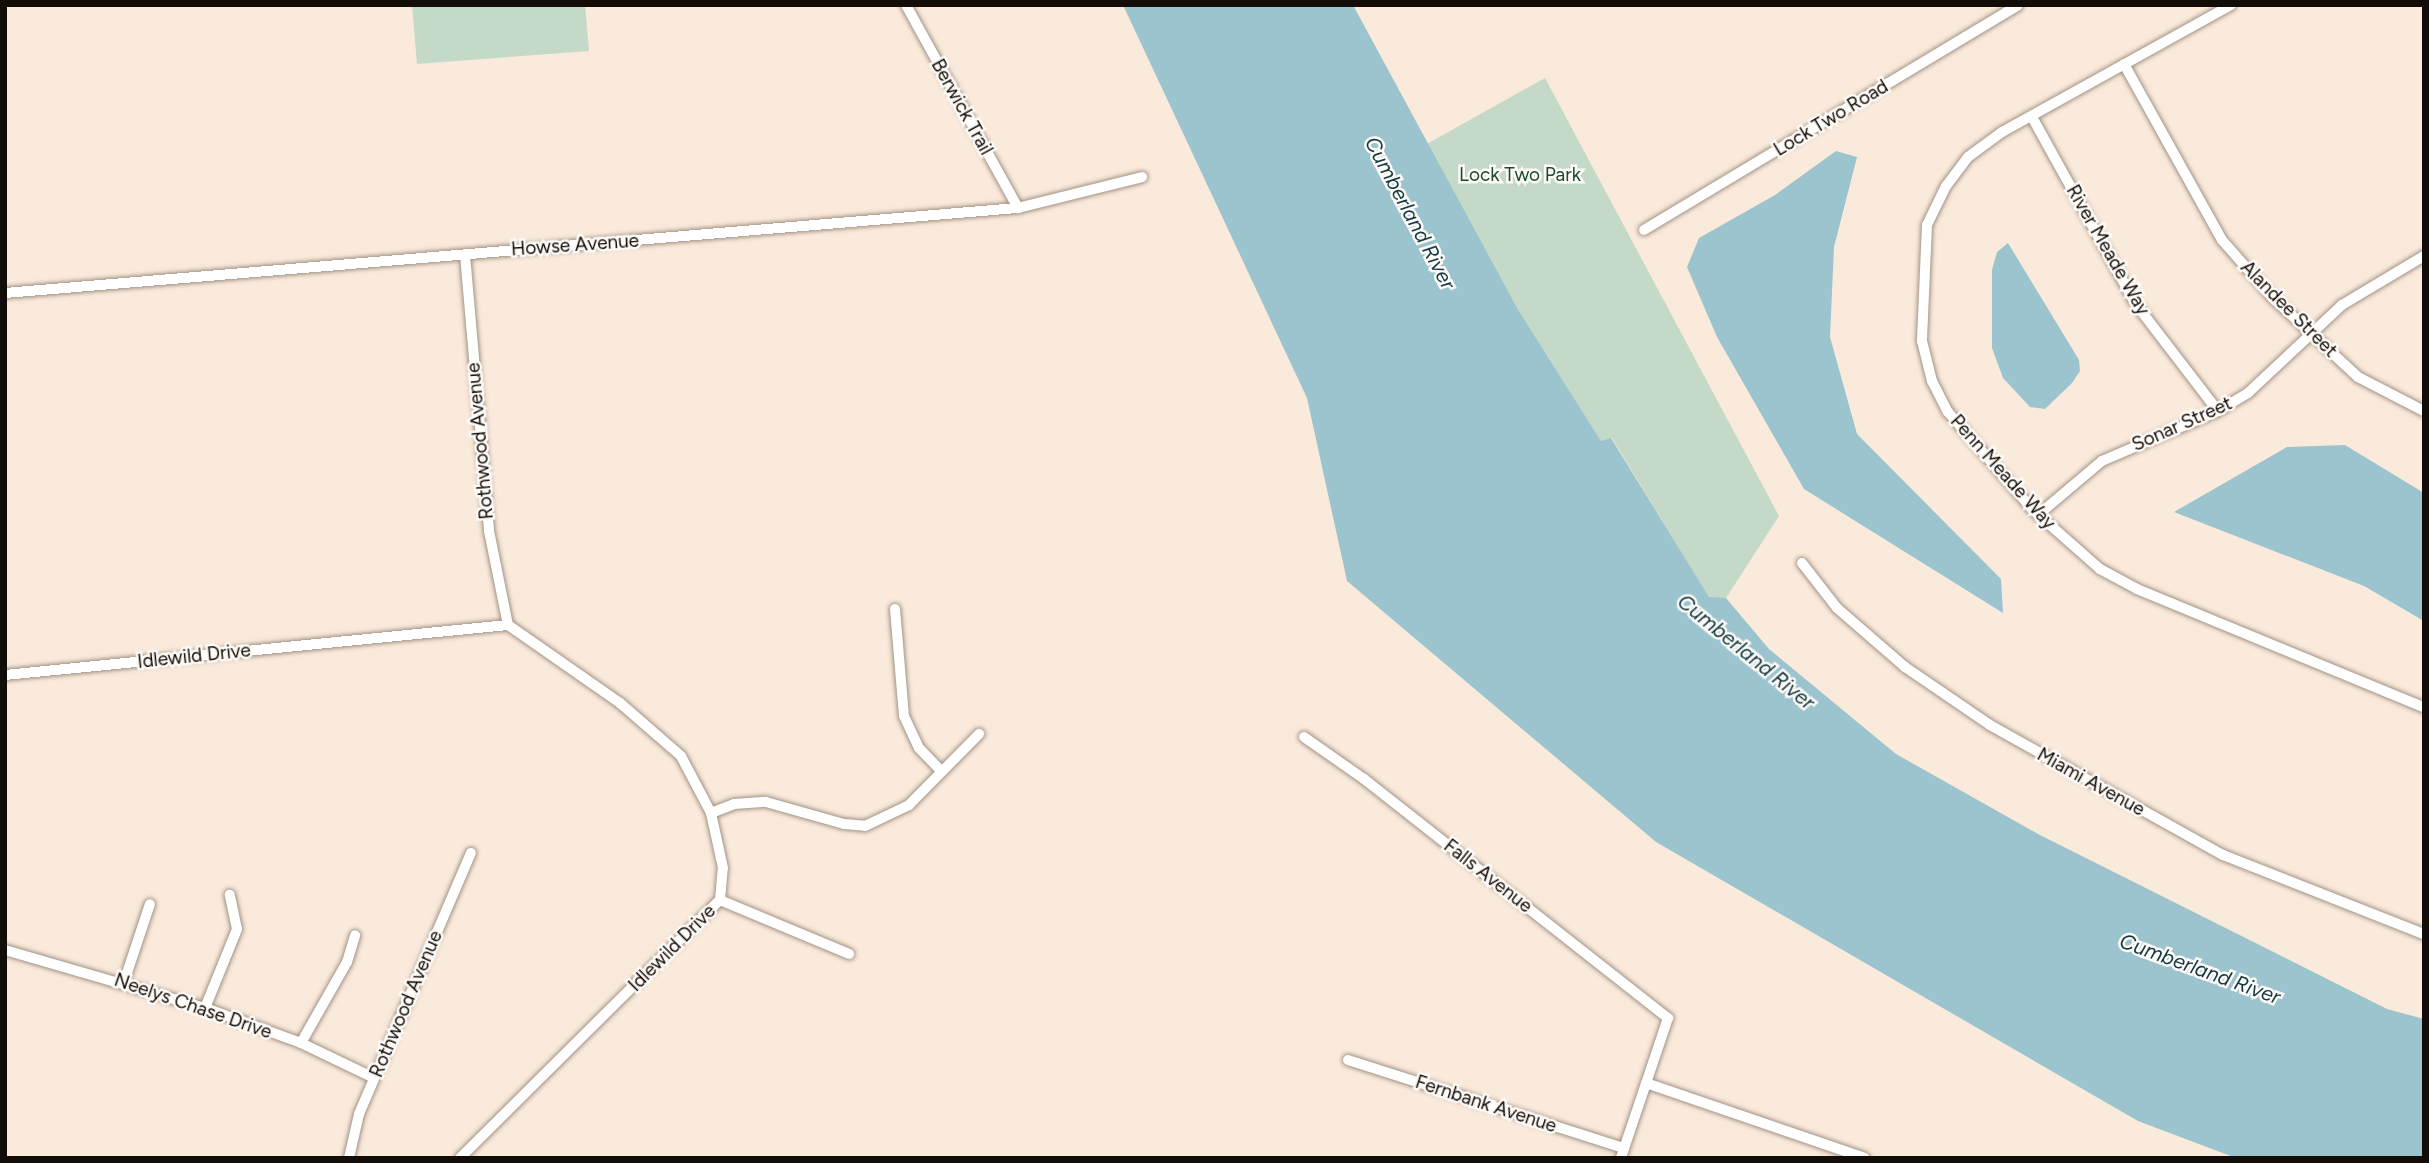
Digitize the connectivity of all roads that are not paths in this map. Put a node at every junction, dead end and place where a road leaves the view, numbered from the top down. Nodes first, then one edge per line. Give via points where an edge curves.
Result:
1 (906, 5) edge
2 (2018, 5) edge
3 (2231, 5) edge
4 (2124, 64) junction
5 (2032, 117) junction
6 (1142, 177) dead end
7 (1018, 208) junction
8 (1644, 230) dead end
9 (465, 255) junction
10 (2424, 256) edge
11 (5, 293) edge
12 (2312, 333) junction
13 (2218, 411) junction
14 (2424, 411) edge
15 (2038, 515) junction
16 (1802, 563) dead end
17 (895, 610) dead end
18 (508, 625) junction
19 (5, 675) edge
20 (2424, 707) edge
21 (979, 734) dead end
22 (1304, 737) dead end
23 (941, 771) junction
24 (711, 813) junction
25 (471, 853) dead end
26 (230, 895) dead end
27 (720, 900) junction
28 (150, 904) dead end
29 (2424, 934) edge
30 (355, 935) dead end
31 (5, 950) edge
32 (849, 954) dead end
33 (124, 982) junction
34 (205, 1008) junction
35 (301, 1043) junction
36 (1348, 1060) dead end
37 (374, 1078) junction
38 (1646, 1083) junction
39 (1622, 1153) edge
40 (349, 1158) edge
41 (460, 1158) edge
42 (1865, 1158) edge

1 - 7 street, Berwick Trail
2 - 8 street, Lock Two Road
3 - 4 street, Penn Meade Way
4 - 5 street, Penn Meade Way
4 - 12 street, Alandee Street via 2222,240 2273,298
5 - 13 street, River Meade Way via 2134,303
5 - 15 street, Penn Meade Way via 1968,157 1945,186 1927,225 1922,341 1932,381 1948,412
6 - 7 street, Howse Avenue
7 - 9 street, Howse Avenue
9 - 11 street, Howse Avenue
9 - 18 street, Rothwood Avenue via 487,520
10 - 12 street, Sonar Street via 2342,305
12 - 13 street, Sonar Street via 2248,393
12 - 14 street, Alandee Street via 2358,377
13 - 15 street, Sonar Street via 2102,461
15 - 20 street, Penn Meade Way via 2083,555 2137,589
16 - 29 street, Miami Avenue via 1837,608 1905,667 1990,725 2223,855
17 - 23 street via 904,716 919,748
18 - 19 street, Idlewild Drive
18 - 24 street, Idlewild Drive via 620,703 681,756
21 - 23 street
22 - 38 street, Falls Avenue via 1382,793 1667,1020
23 - 24 street via 909,805 865,826 766,802 734,804
24 - 27 street, Idlewild Drive via 723,868
25 - 37 street, Rothwood Avenue
26 - 34 street via 237,929
27 - 32 street
27 - 41 street, Idlewild Drive
28 - 33 street
30 - 35 street via 347,962
31 - 33 street, Neelys Chase Drive
33 - 34 street, Neelys Chase Drive
34 - 35 street, Neelys Chase Drive
35 - 37 street, Neelys Chase Drive
36 - 39 street, Fernbank Avenue
37 - 40 street, Rothwood Avenue via 359,1114
38 - 39 street
38 - 42 street

